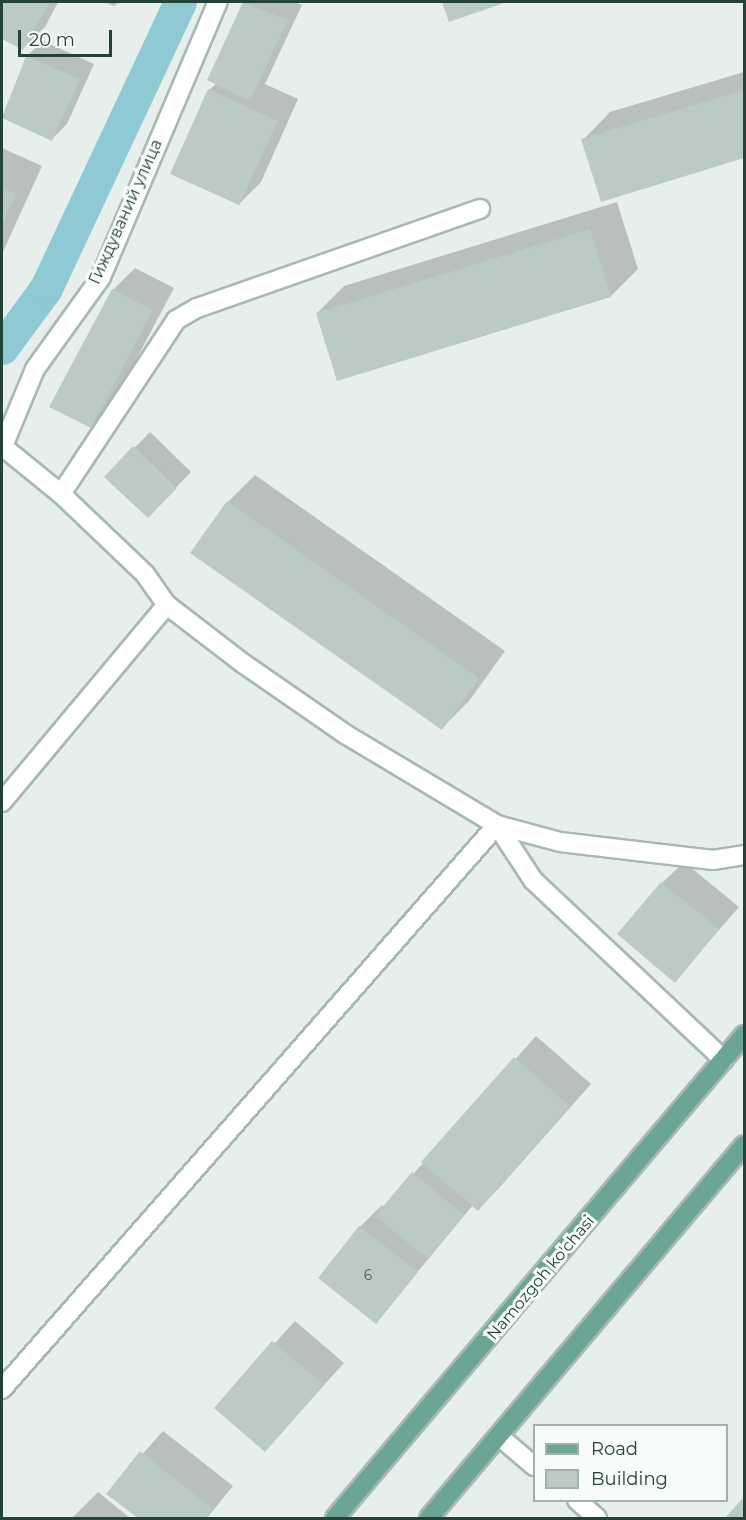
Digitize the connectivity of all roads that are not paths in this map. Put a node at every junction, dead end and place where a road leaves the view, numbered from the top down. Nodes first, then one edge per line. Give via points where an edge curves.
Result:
1 (218, 2) edge
2 (480, 208) dead end
3 (2, 446) edge
4 (61, 494) junction
5 (167, 605) junction
6 (2, 802) edge
7 (496, 825) junction
8 (744, 855) edge
9 (744, 1035) edge
10 (724, 1060) junction
11 (744, 1145) edge
12 (2, 1389) edge
13 (500, 1437) junction
14 (533, 1465) edge
15 (579, 1502) edge
16 (335, 1518) edge
17 (429, 1518) edge
18 (597, 1518) edge

1 - 3 street, Гиждуваний улица via 100,277 35,369
2 - 4 street via 197,308 176,320
3 - 4 street
4 - 5 street via 146,574
5 - 6 street
5 - 7 street via 345,734
7 - 8 street via 572,843 713,860
7 - 10 street via 533,880
7 - 12 street
9 - 10 main road, Namozgoh ko'chasi
10 - 16 main road, Namozgoh ko'chasi
11 - 13 main road
13 - 14 street
13 - 17 main road
15 - 18 street

